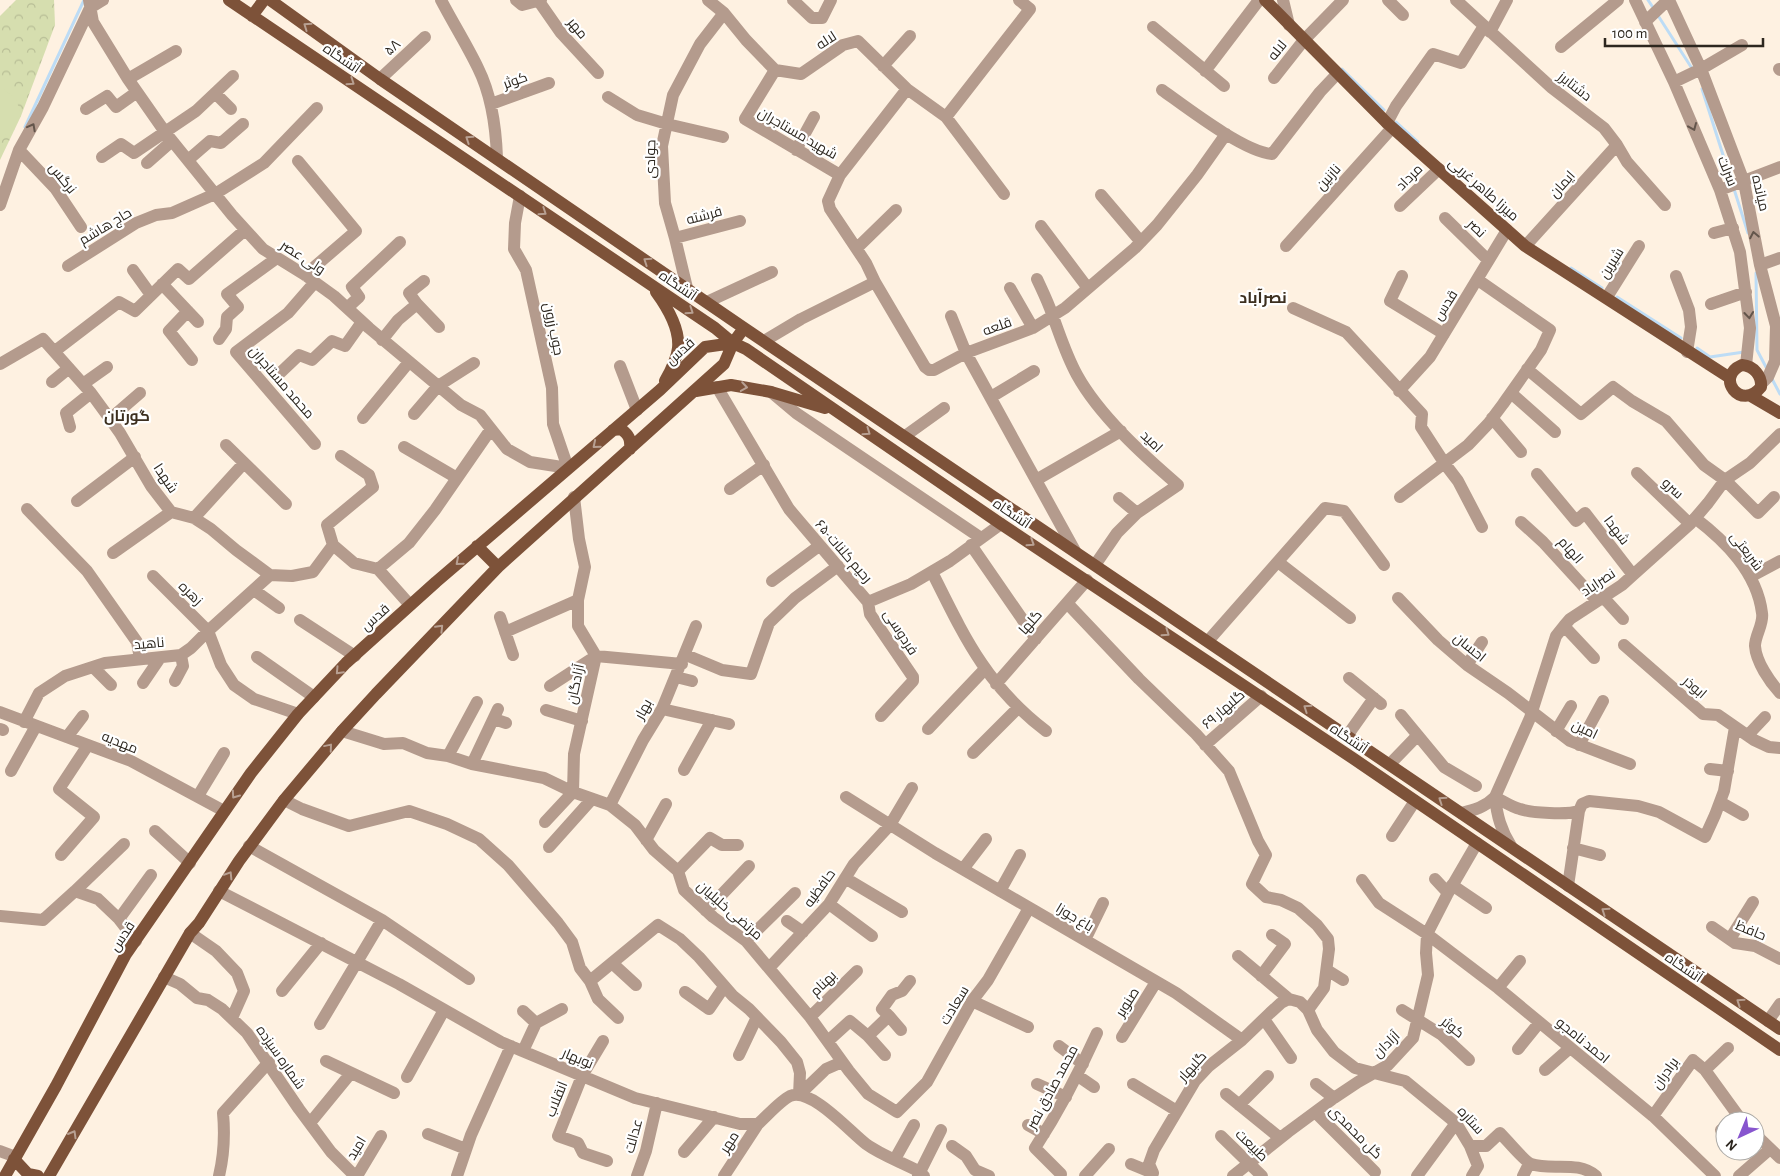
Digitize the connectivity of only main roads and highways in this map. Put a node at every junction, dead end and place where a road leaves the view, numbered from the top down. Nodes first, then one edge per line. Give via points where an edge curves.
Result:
1 (264, 0) edge
2 (270, 0) edge
3 (288, 0) edge
4 (1264, 0) edge
5 (237, 2) edge
6 (292, 15) junction
7 (252, 16) junction
8 (650, 284) junction
9 (744, 328) junction
10 (732, 343) junction
11 (1711, 365) junction
12 (1742, 366) junction
13 (1730, 378) junction
14 (1762, 383) junction
15 (660, 390) junction
16 (696, 391) junction
17 (1776, 410) edge
18 (839, 413) junction
19 (613, 430) junction
20 (630, 449) junction
21 (477, 546) junction
22 (498, 568) junction
23 (1224, 652) junction
24 (1215, 666) junction
25 (1780, 1029) edge
26 (1780, 1050) edge
27 (15, 1158) junction
28 (5, 1176) edge
29 (38, 1176) edge
30 (49, 1176) edge

1 - 7 main road
2 - 6 main road, آتشگاه
3 - 6 main road
4 - 11 main road, میرزا طاهر غربی via 1390,126 1526,246
5 - 7 main road, آتشگاه
9 -> 6 main road, آتشگاه via 380,79
7 -> 8 main road, آتشگاه
8 -> 10 main road, آتشگاه
8 - 15 main road via 665,304 675,326 678,348
9 - 10 main road
9 - 23 main road, آتشگاه
10 - 15 main road, قدس via 706,347
10 - 16 main road via 724,364
10 - 18 main road, آتشگاه
11 - 12 main road, میرزا طاهر غربی
11 - 13 main road, میرزا طاهر غربی
12 - 13 main road
12 - 14 main road, میرزا طاهر غربی via 1755,371
13 - 14 main road, میرزا طاهر غربی via 1733,390 1739,394
14 - 17 main road, میرزا طاهر غربی
15 - 19 main road, قدس
16 -> 18 main road via 732,385 771,392
16 - 20 main road
18 -> 24 main road, آتشگاه
19 - 20 main road via 621,429 628,434
19 -> 21 main road, قدس
20 - 22 main road
21 - 22 main road
21 -> 27 main road, قدس via 314,697 251,773 126,954
30 -> 22 main road via 190,933 249,846 342,731
23 - 24 main road
25 -> 23 main road, آتشگاه
24 - 26 main road, آتشگاه
27 - 28 main road, قدس
27 - 29 main road via 28,1174

